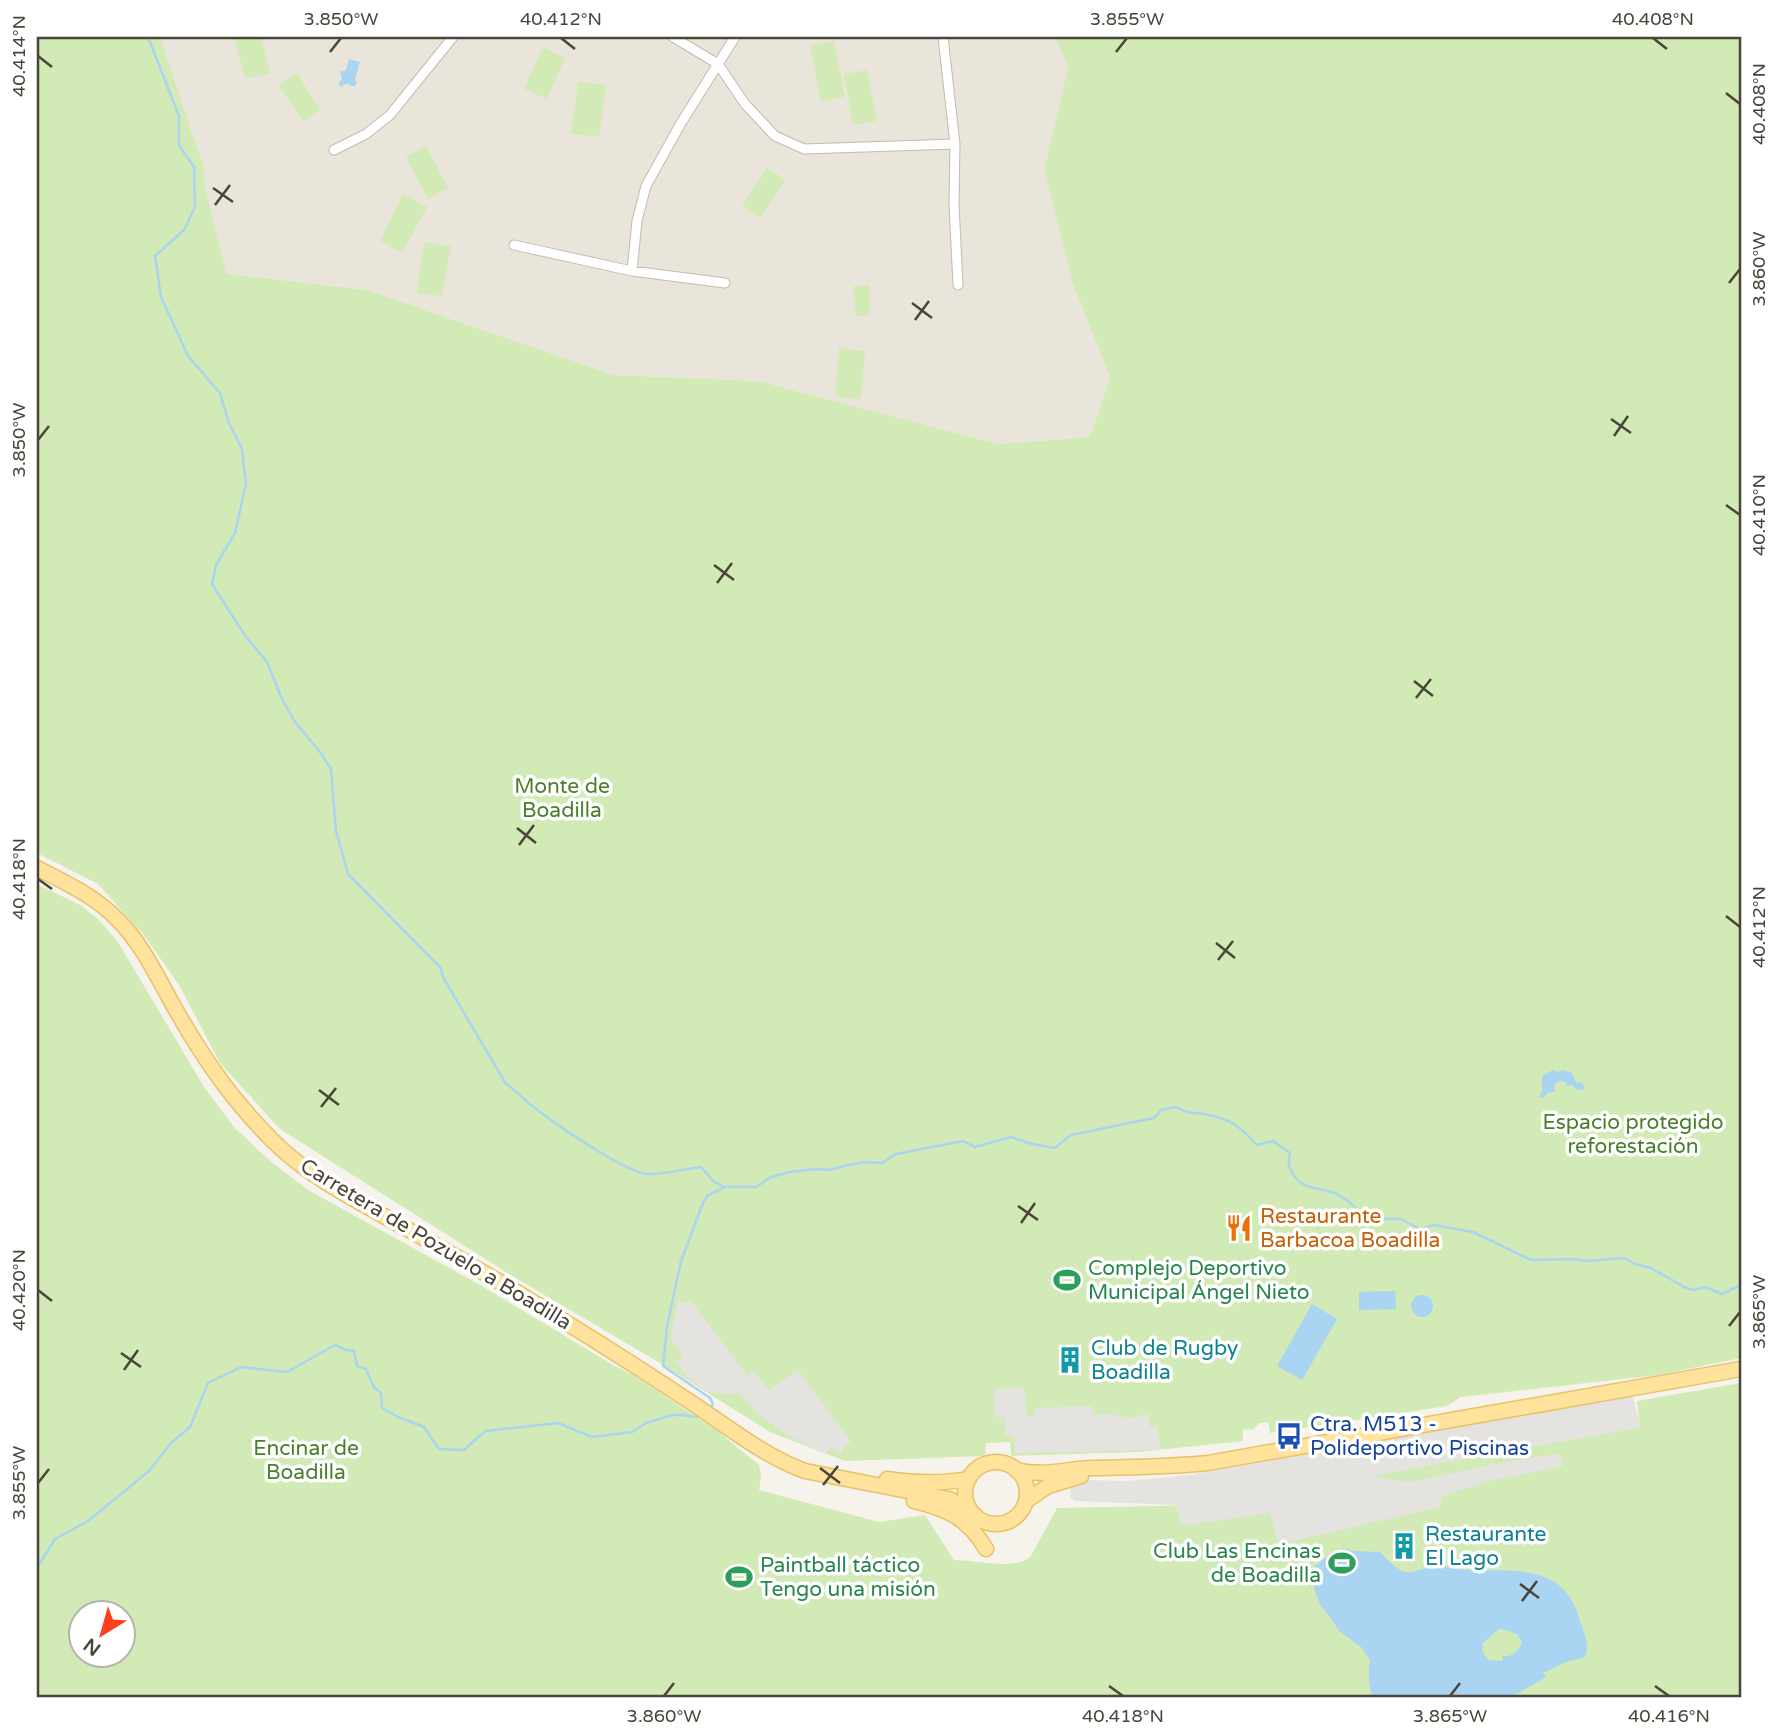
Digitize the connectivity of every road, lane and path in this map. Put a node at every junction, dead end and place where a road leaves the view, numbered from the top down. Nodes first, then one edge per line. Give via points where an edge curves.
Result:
1 (453, 37) edge
2 (673, 37) edge
3 (735, 37) edge
4 (943, 37) edge
5 (718, 64) junction
6 (955, 144) junction
7 (334, 150) dead end
8 (514, 245) dead end
9 (632, 271) junction
10 (725, 283) dead end
11 (958, 285) dead end
12 (37, 868) edge
13 (1741, 1369) edge
14 (769, 1453) junction
15 (1149, 1468) junction
16 (1016, 1470) junction
17 (805, 1471) junction
18 (969, 1479) junction
19 (1026, 1501) junction
20 (976, 1516) junction
21 (986, 1549) dead end

1 - 7 street via 390,115
2 - 5 street
3 - 5 street
4 - 6 street
5 - 6 street via 745,104 775,136 804,149
5 - 9 street via 646,186
6 - 11 street
8 - 9 street
9 - 10 street
12 - 14 main road, Carretera de Pozuelo a Boadilla via 91,898 119,921 223,1085 274,1143 305,1169 565,1322
13 - 15 main road via 1221,1461
14 - 17 main road, Carretera de Pozuelo a Boadilla
14 - 18 main road, Carretera de Pozuelo a Boadilla via 829,1470 894,1480 947,1483
15 - 16 main road via 1046,1474
15 - 19 main road via 1081,1477 1048,1486
16 - 18 main road via 989,1463
16 - 19 main road via 1026,1484
17 - 20 main road, Carretera de Pozuelo a Boadilla via 949,1499
17 - 21 main road via 951,1512
18 - 20 main road via 965,1495
19 - 20 main road via 1017,1515 1003,1523

